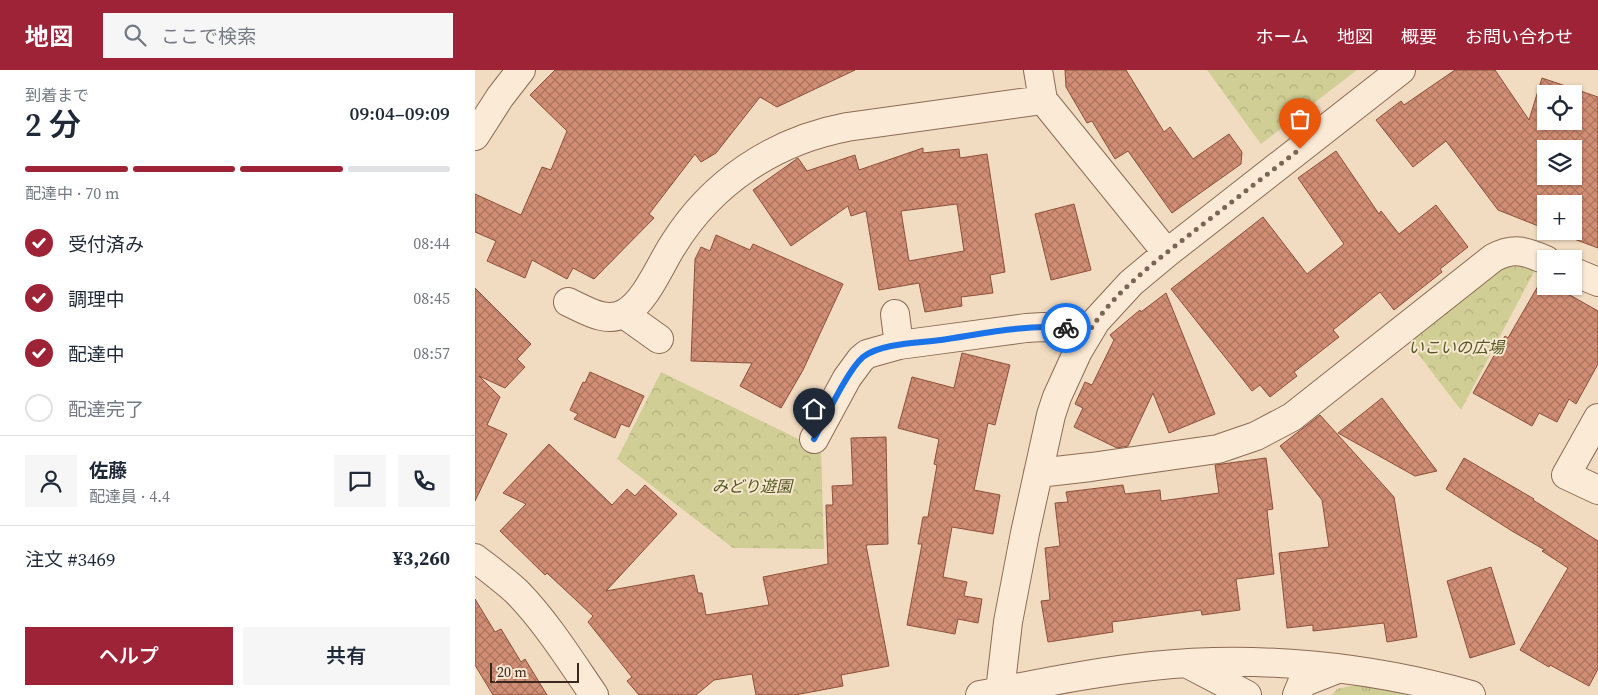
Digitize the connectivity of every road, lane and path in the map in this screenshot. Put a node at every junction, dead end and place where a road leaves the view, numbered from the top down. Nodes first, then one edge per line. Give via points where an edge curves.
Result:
1 (521, 70) edge
2 (1038, 70) edge
3 (1401, 70) edge
4 (1043, 100) junction
5 (475, 136) edge
6 (1167, 253) junction
7 (1537, 256) edge
8 (1582, 275) edge
9 (1598, 282) edge
10 (568, 302) dead end
11 (624, 314) junction
12 (895, 314) dead end
13 (1090, 330) junction
14 (659, 339) dead end
15 (899, 345) junction
16 (1598, 418) edge
17 (814, 439) dead end
18 (1038, 473) junction
19 (1598, 490) edge
20 (477, 567) edge
21 (1187, 663) junction
22 (1339, 668) junction
23 (990, 693) edge
24 (1240, 693) edge
25 (594, 695) edge
26 (1297, 695) edge
27 (1471, 695) edge

1 - 5 street
2 - 4 street
3 - 6 street
4 - 6 street
4 - 11 street via 829,131 794,141 758,160 709,199 674,243 647,290
6 - 13 street via 1131,283
7 - 18 street via 1510,250 1493,258 1303,408 1256,436 1199,453
8 - 9 street
10 - 11 street via 603,317
11 - 14 street
12 - 15 street
13 - 15 street via 1026,328
13 - 18 street via 1057,397
15 - 17 street via 873,351 861,359
16 - 19 street via 1566,475
18 - 23 street
20 - 25 street via 515,591 540,618
21 - 22 street via 1262,662
21 - 23 street via 1121,670
21 - 24 street
22 - 26 street via 1302,683
22 - 27 street via 1392,676

